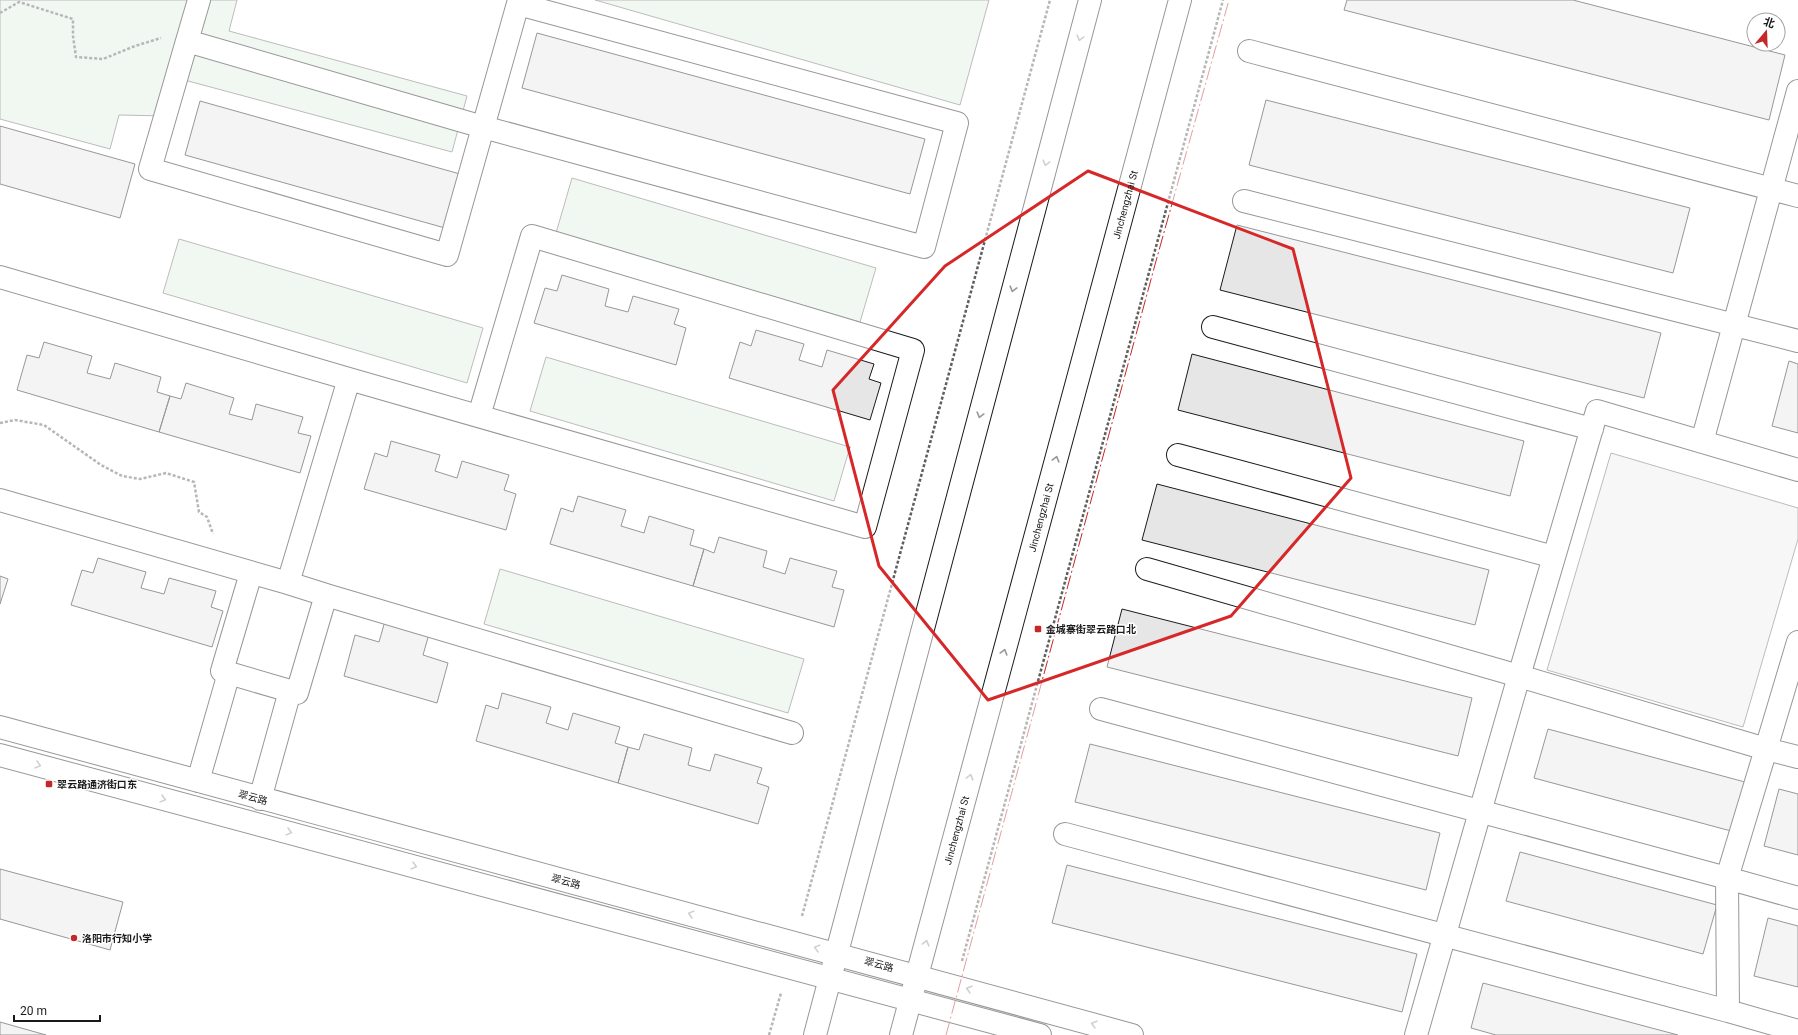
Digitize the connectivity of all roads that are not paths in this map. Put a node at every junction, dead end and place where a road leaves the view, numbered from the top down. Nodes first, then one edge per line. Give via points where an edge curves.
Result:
1 (199, 0) edge
2 (1090, 0) edge
3 (1180, 0) edge
4 (518, 2) edge
5 (187, 41) junction
6 (1249, 51) dead end
7 (1798, 91) edge
8 (483, 127) junction
9 (1771, 189) junction
10 (1798, 196) edge
11 (1244, 201) dead end
12 (0, 277) edge
13 (1734, 325) junction
14 (1213, 327) dead end
15 (1798, 342) edge
16 (349, 379) junction
17 (479, 416) junction
18 (1592, 429) junction
19 (1702, 442) junction
20 (1178, 454) dead end
21 (1798, 470) edge
22 (0, 500) edge
23 (1554, 557) junction
24 (1147, 569) dead end
25 (251, 573) junction
26 (288, 583) junction
27 (326, 595) junction
28 (1798, 642) edge
29 (229, 673) junction
30 (1519, 676) junction
31 (290, 691) junction
32 (1101, 709) dead end
33 (0, 727) edge
34 (792, 733) dead end
35 (1766, 749) junction
36 (0, 755) edge
37 (1798, 758) edge
38 (198, 782) junction
39 (260, 799) junction
40 (1480, 812) junction
41 (1065, 834) dead end
42 (1727, 878) junction
43 (1798, 898) edge
44 (1444, 936) junction
45 (838, 953) junction
46 (917, 974) junction
47 (831, 978) junction
48 (910, 999) junction
49 (1728, 1011) junction
50 (1798, 1031) edge
51 (815, 1035) edge
52 (900, 1035) edge
53 (1040, 1035) edge
54 (1132, 1035) edge
55 (1416, 1035) edge

1 - 5 street
2 -> 45 street
46 -> 3 street, Jinchengzhai St
4 - 8 street
4 - 8 street via 957,123 924,247
5 - 8 street
5 - 8 street via 150,169 447,255
6 - 9 street
7 - 9 street
9 - 10 street
9 - 13 street
11 - 13 street
12 - 16 street
13 - 15 street
13 - 19 street
14 - 18 street
16 - 17 street
16 - 26 street
17 - 17 street via 865,527 913,350 532,236
18 - 19 street via 1597,411
18 - 23 street
19 - 21 street
20 - 23 street
22 - 25 street
23 - 30 street
24 - 30 street
25 - 26 street
25 - 29 street via 222,671
26 - 27 street
27 - 31 street via 297,693
27 - 34 street
28 - 35 street
29 - 31 street
29 - 38 street
30 - 35 street
30 - 40 street
31 - 39 street
32 - 40 street
33 - 38 street, 翠云路
35 - 37 street
35 - 42 street
36 -> 47 street
38 - 39 street, 翠云路
45 -> 39 street, 翠云路
40 - 42 street
40 - 44 street
41 - 44 street
42 - 43 street
42 - 49 street
44 - 49 street
44 - 55 street
45 - 46 street, 翠云路
45 - 47 street
46 - 48 street, Jinchengzhai St
54 -> 46 street, 翠云路
47 - 48 street
47 - 51 street
48 - 52 street, Jinchengzhai St
48 - 53 street
49 - 50 street

